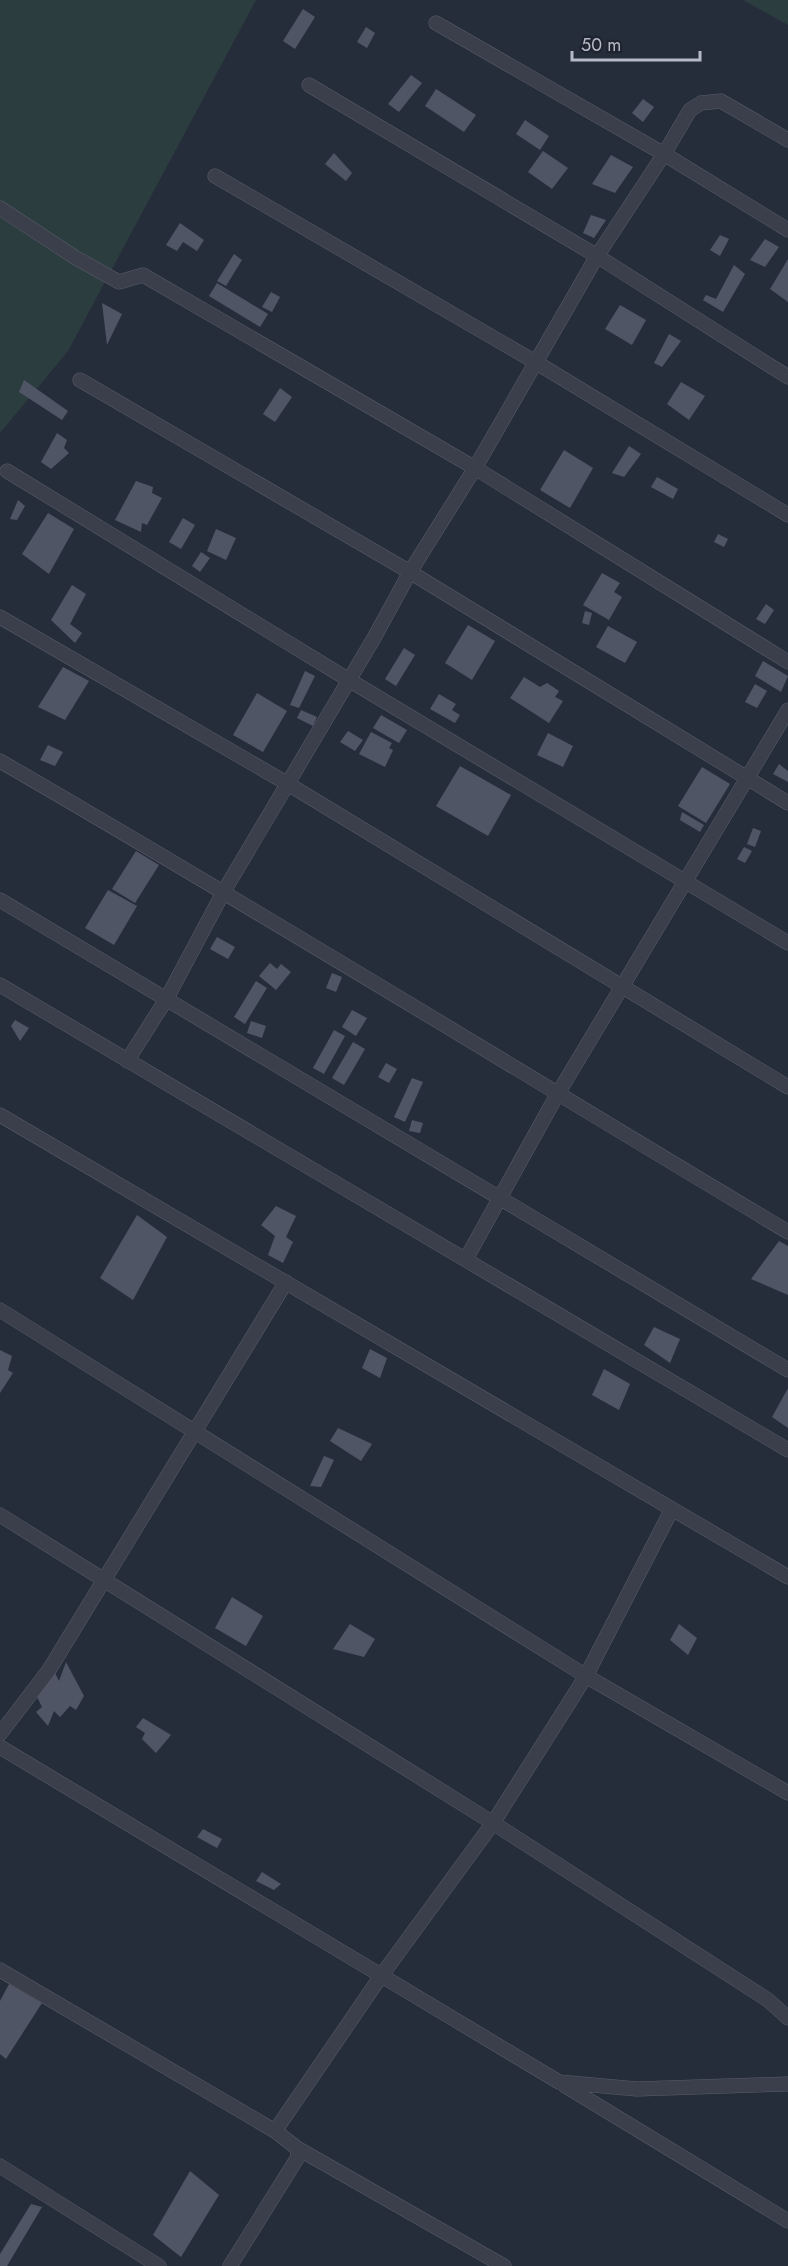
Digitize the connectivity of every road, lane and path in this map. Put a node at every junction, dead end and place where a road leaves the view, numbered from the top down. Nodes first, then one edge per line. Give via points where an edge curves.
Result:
1 (436, 23) dead end
2 (309, 85) dead end
3 (788, 140) edge
4 (664, 154) junction
5 (215, 176) dead end
6 (0, 208) edge
7 (788, 230) edge
8 (597, 256) junction
9 (537, 363) junction
10 (788, 377) edge
11 (80, 380) dead end
12 (475, 468) junction
13 (7, 471) dead end
14 (788, 515) edge
15 (410, 572) junction
16 (0, 617) edge
17 (788, 662) edge
18 (349, 680) junction
19 (788, 710) edge
20 (0, 761) edge
21 (748, 780) junction
22 (288, 784) junction
23 (788, 803) edge
24 (685, 882) junction
25 (225, 891) junction
26 (0, 900) edge
27 (788, 943) edge
28 (0, 985) edge
29 (623, 989) junction
30 (167, 998) junction
31 (127, 1061) junction
32 (788, 1087) edge
33 (557, 1095) junction
34 (0, 1115) edge
35 (498, 1199) junction
36 (788, 1232) edge
37 (466, 1259) junction
38 (286, 1282) junction
39 (0, 1310) edge
40 (788, 1370) edge
41 (196, 1432) junction
42 (788, 1450) edge
43 (672, 1509) junction
44 (0, 1515) edge
45 (788, 1577) edge
46 (105, 1580) junction
47 (586, 1676) junction
48 (0, 1734) edge
49 (0, 1747) edge
50 (788, 1793) edge
51 (493, 1823) junction
52 (0, 1970) edge
53 (381, 1976) junction
54 (788, 2018) edge
55 (559, 2082) junction
56 (785, 2085) edge
57 (275, 2132) junction
58 (297, 2148) junction
59 (0, 2166) edge
60 (788, 2221) edge
61 (159, 2266) edge
62 (230, 2266) edge
63 (504, 2266) edge

1 - 4 street
2 - 8 street
3 - 4 street via 734,107 712,100 690,110
4 - 7 street
4 - 8 street
5 - 9 street
6 - 12 street via 119,282 143,275
8 - 9 street
8 - 10 street
9 - 12 street
9 - 14 street
11 - 15 street
12 - 15 street
12 - 17 street
13 - 18 street
15 - 18 street
15 - 21 street
16 - 22 street
18 - 22 street
18 - 24 street
19 - 21 street
20 - 25 street
21 - 23 street
21 - 24 street
22 - 25 street
22 - 29 street
24 - 27 street
24 - 29 street
25 - 30 street
25 - 33 street
26 - 30 street
28 - 31 street
29 - 32 street
29 - 33 street
30 - 31 street
30 - 35 street
31 - 37 street
33 - 35 street
33 - 36 street
34 - 38 street
35 - 37 street
35 - 40 street
37 - 42 street
38 - 41 street
38 - 43 street
39 - 41 street
41 - 46 street
41 - 47 street
43 - 45 street
43 - 47 street
44 - 46 street
46 - 48 street via 49,1670
46 - 51 street
47 - 50 street
47 - 51 street
49 - 53 street
51 - 53 street
51 - 54 street via 768,2000
52 - 57 street
53 - 55 street
53 - 57 street
55 - 56 street via 637,2089
55 - 60 street
57 - 58 street
58 - 62 street via 298,2157
58 - 63 street
59 - 61 street

